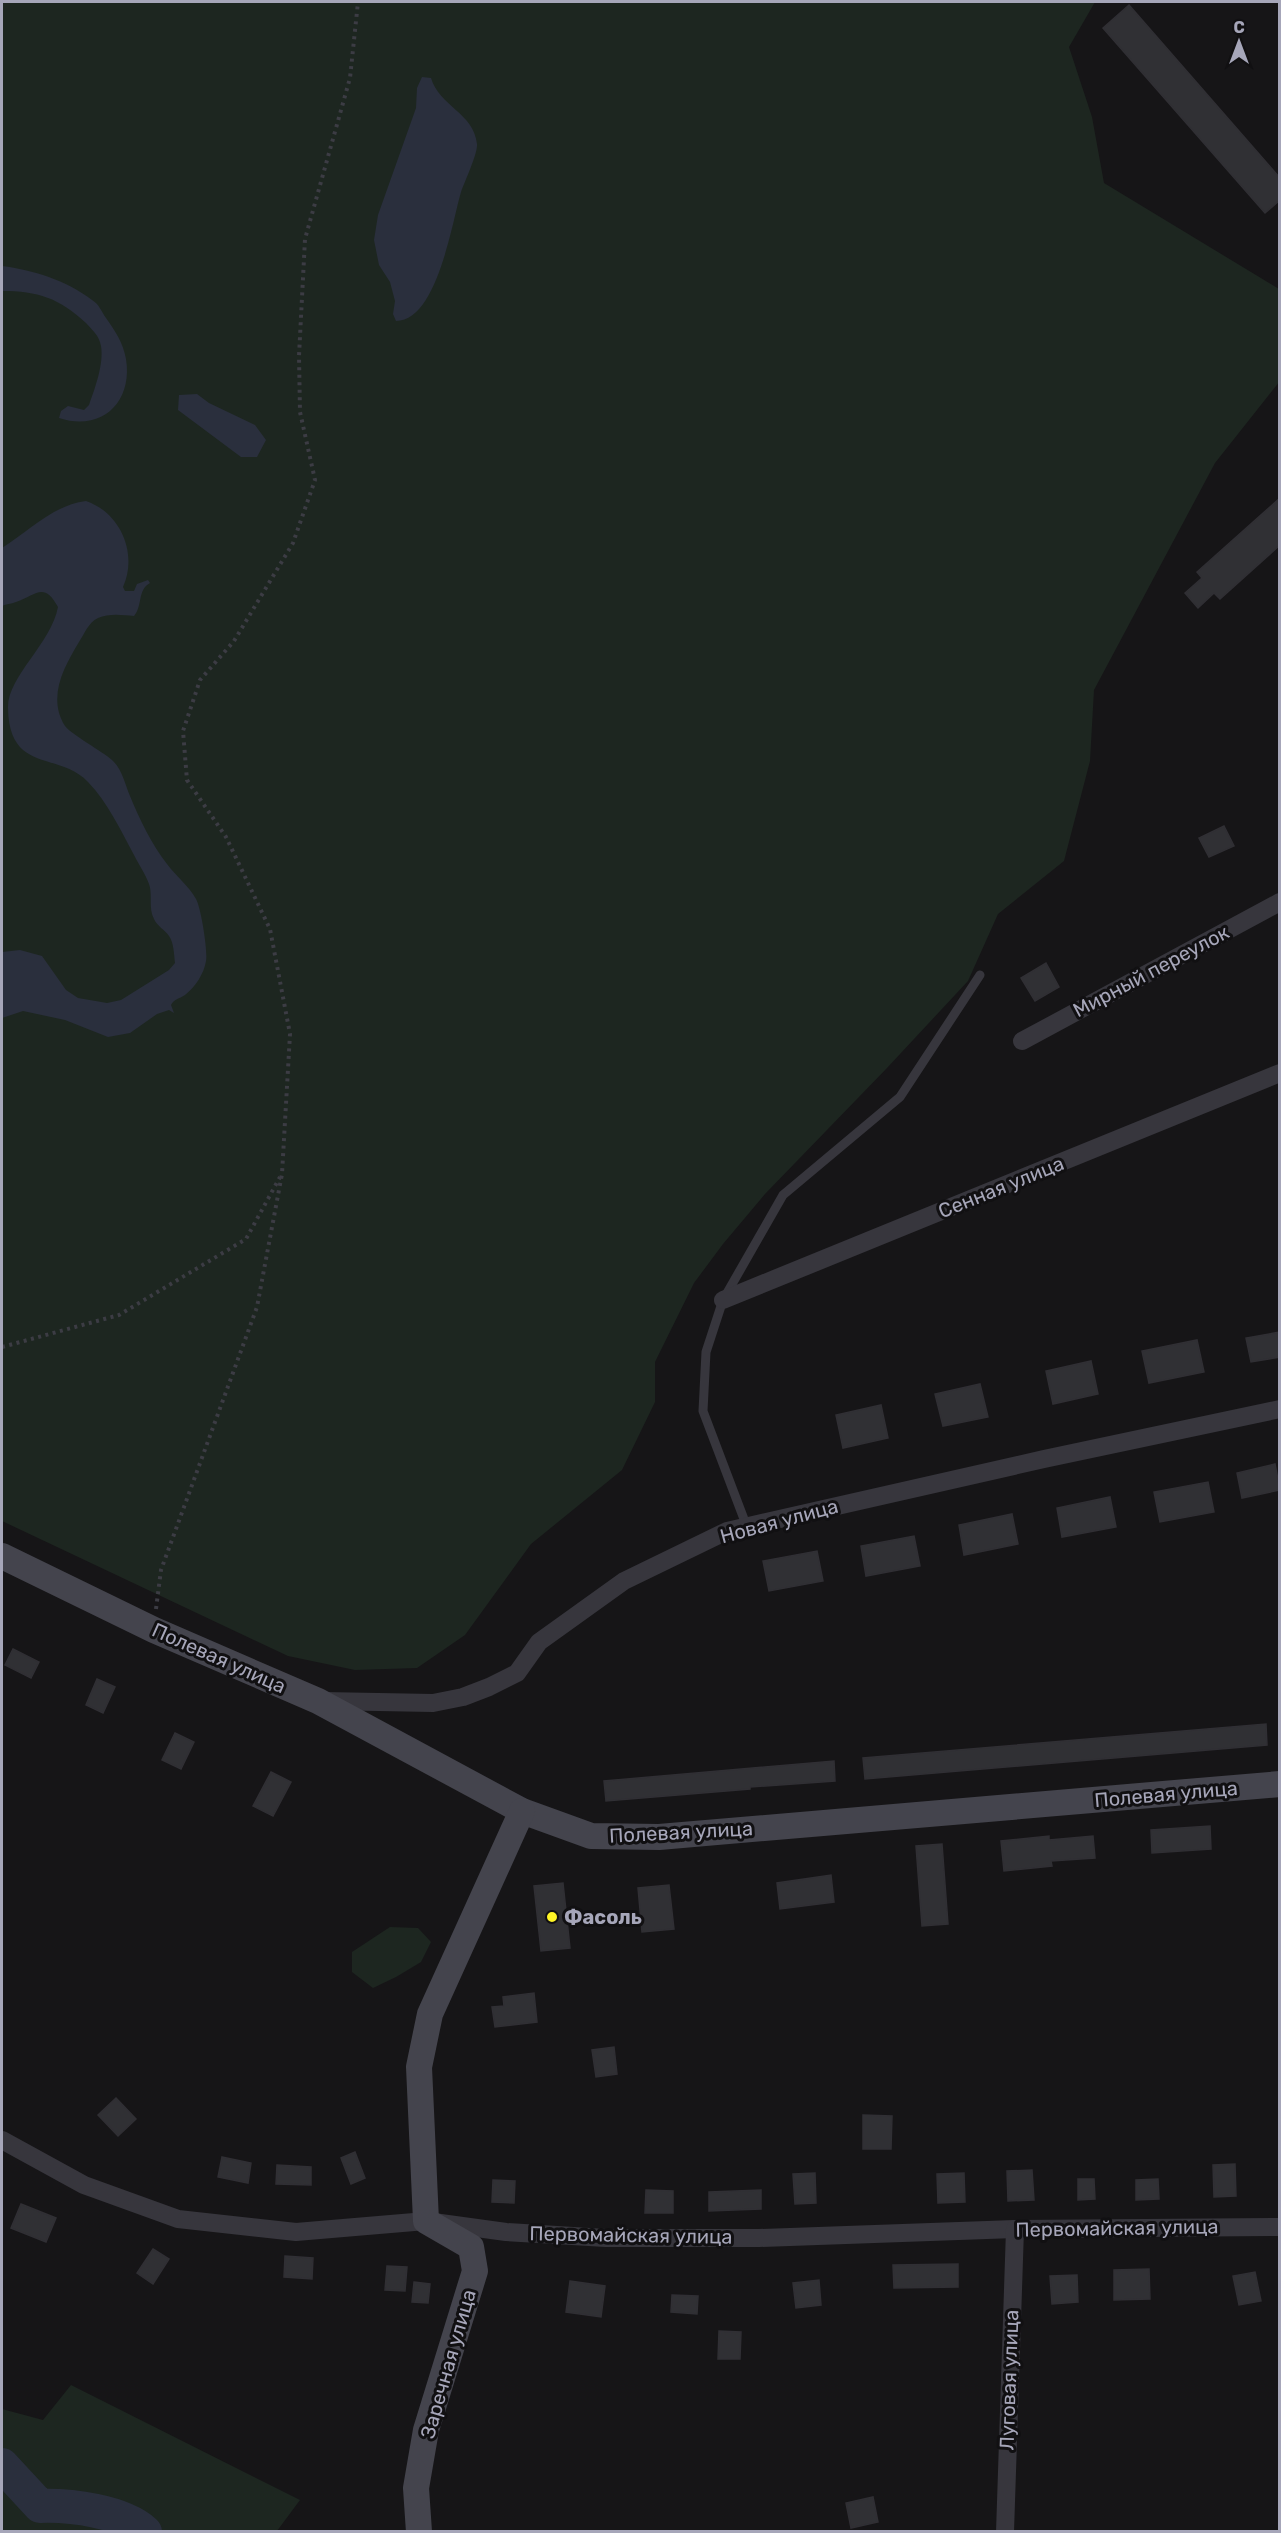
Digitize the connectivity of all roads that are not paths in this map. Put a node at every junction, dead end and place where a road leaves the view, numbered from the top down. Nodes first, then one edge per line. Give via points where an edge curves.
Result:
1 (1280, 902) edge
2 (980, 975) dead end
3 (1022, 1041) dead end
4 (1280, 1073) edge
5 (723, 1300) junction
6 (1280, 1409) edge
7 (747, 1527) junction
8 (2, 1556) edge
9 (318, 1701) junction
10 (1280, 1784) edge
11 (522, 1811) junction
12 (2, 2140) edge
13 (426, 2221) junction
14 (1280, 2227) edge
15 (1015, 2229) junction
16 (419, 2532) edge
17 (1005, 2532) edge

1 - 3 street, Мирный переулок
2 - 5 lane via 900,1097 783,1195
4 - 5 street, Сенная улица
5 - 7 lane via 706,1352 703,1411
6 - 7 street, Новая улица
7 - 9 street, Новая улица via 727,1531 624,1581 539,1642 517,1673 489,1687 433,1703
8 - 9 street, Полевая улица via 154,1630
9 - 11 street, Полевая улица
10 - 11 street, Полевая улица via 659,1837 591,1836
11 - 13 street via 430,2014 419,2067
12 - 13 street, Первомайская улица via 84,2185 178,2219 296,2232
13 - 15 street, Первомайская улица via 506,2232 606,2238 759,2238
13 - 16 street, Заречная улица via 471,2247 475,2271 426,2430 416,2488
14 - 15 street, Первомайская улица
15 - 17 street, Луговая улица

